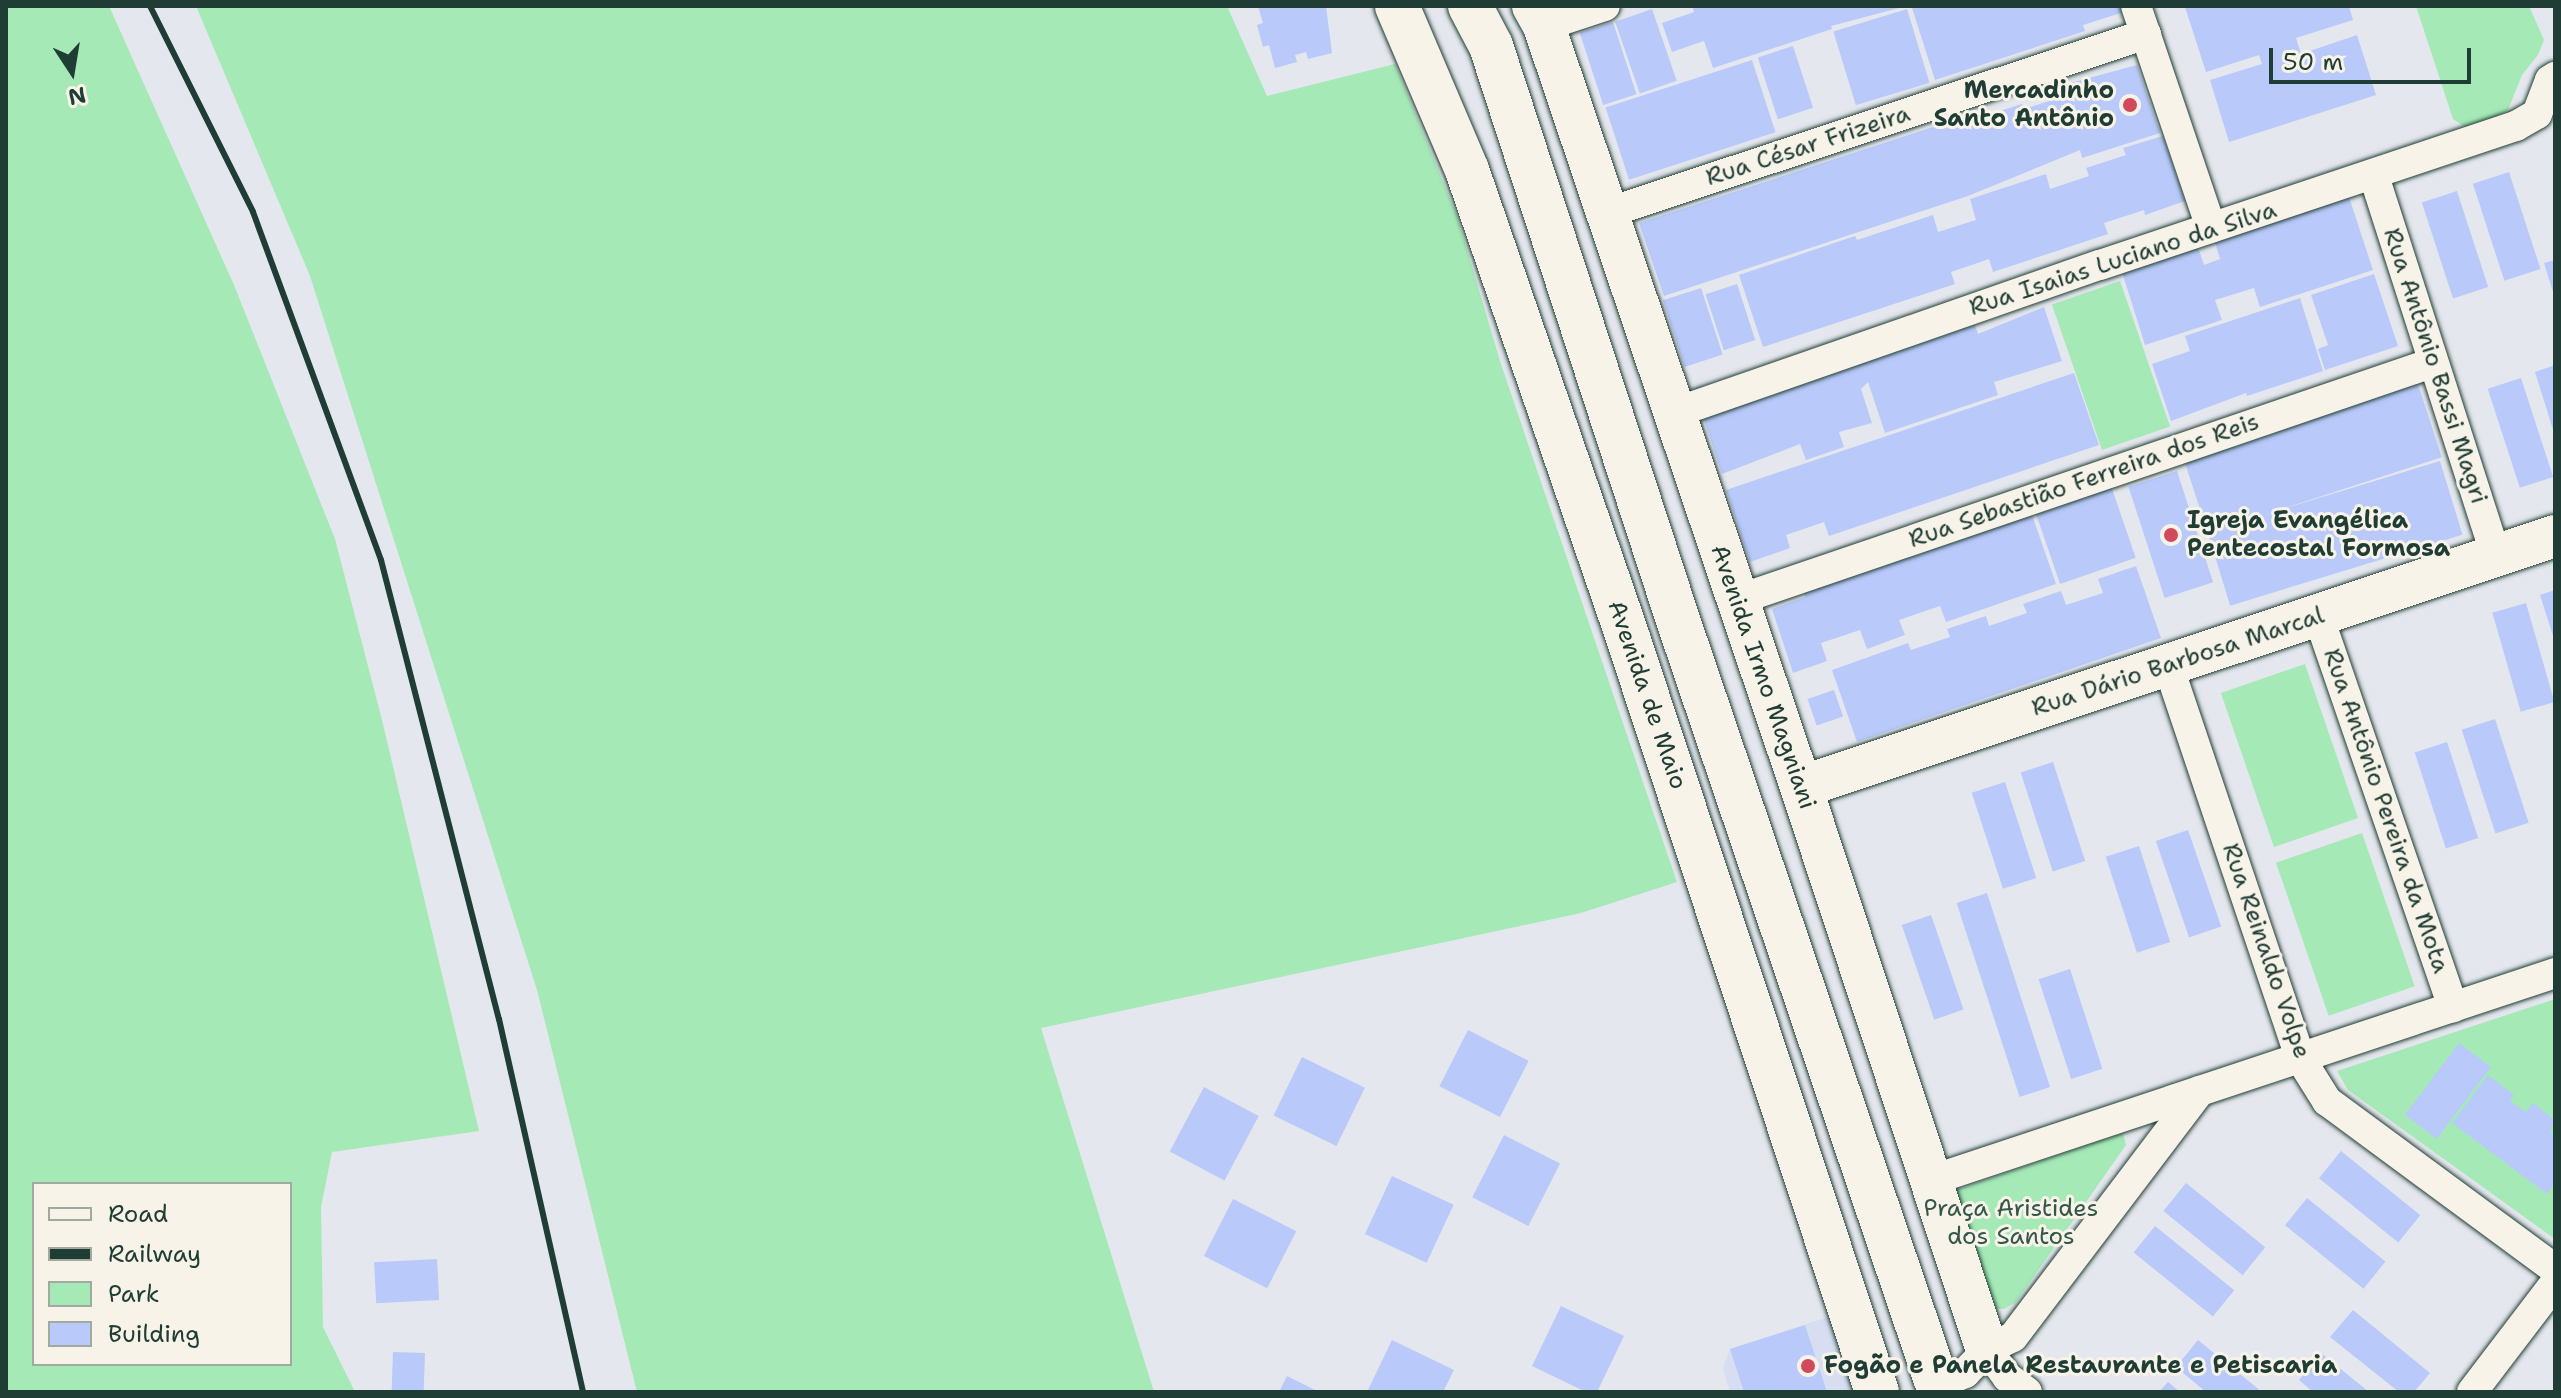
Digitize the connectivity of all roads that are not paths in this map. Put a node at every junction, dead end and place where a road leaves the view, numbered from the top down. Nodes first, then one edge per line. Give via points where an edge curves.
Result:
1 (1397, 6) edge
2 (1470, 6) edge
3 (1605, 6) edge
4 (1539, 16) edge
5 (2141, 20) edge
6 (2552, 79) edge
7 (2374, 176) junction
8 (1607, 213) junction
9 (2211, 228) junction
10 (2432, 363) junction
11 (1674, 413) junction
12 (2555, 536) edge
13 (2496, 555) junction
14 (1737, 600) junction
15 (1676, 614) junction
16 (2318, 615) junction
17 (1628, 638) junction
18 (2168, 665) junction
19 (1801, 787) junction
20 (2555, 973) edge
21 (2453, 1007) junction
22 (2300, 1058) junction
23 (2200, 1091) junction
24 (1929, 1181) junction
25 (2555, 1269) edge
26 (2555, 1283) edge
27 (1987, 1350) junction
28 (1931, 1390) edge
29 (1877, 1392) edge
30 (2027, 1392) edge
31 (2472, 1392) edge

1 - 17 main road, Avenida de Maio via 1467,170
2 - 15 main road via 1491,46
3 - 4 street
4 - 8 street, Avenida Irmo Magniani
5 - 8 street, Rua César Frizeira
5 - 9 street
6 - 7 street, Rua Isaias Luciano da Silva via 2537,114 2516,126
7 - 9 street, Rua Isaias Luciano da Silva
7 - 10 street, Rua Antônio Bassi Magri
8 - 11 street, Avenida Irmo Magniani
9 - 11 street, Rua Isaias Luciano da Silva
10 - 13 street, Rua Antônio Bassi Magri
10 - 14 street, Rua Sebastião Ferreira dos Reis
11 - 14 street, Avenida Irmo Magniani
12 - 13 street, Rua Dário Barbosa Marcal
13 - 16 street, Rua Dário Barbosa Marcal
14 - 19 street, Avenida Irmo Magniani
15 - 17 main road
15 - 28 main road
16 - 18 street, Rua Dário Barbosa Marcal
16 - 21 street, Rua Antônio Pereira da Mota
17 - 29 main road, Avenida de Maio
18 - 19 street, Rua Dário Barbosa Marcal
18 - 22 street, Rua Reinaldo Volpe
19 - 24 street, Avenida Irmo Magniani
20 - 21 street
21 - 22 street
22 - 23 street
22 - 25 street, Rua Reinaldo Volpe via 2327,1101
23 - 24 street
23 - 27 street via 2013,1337
24 - 27 street, Avenida Irmo Magniani
26 - 31 street
27 - 28 street via 1965,1373
27 - 30 street via 2007,1377

